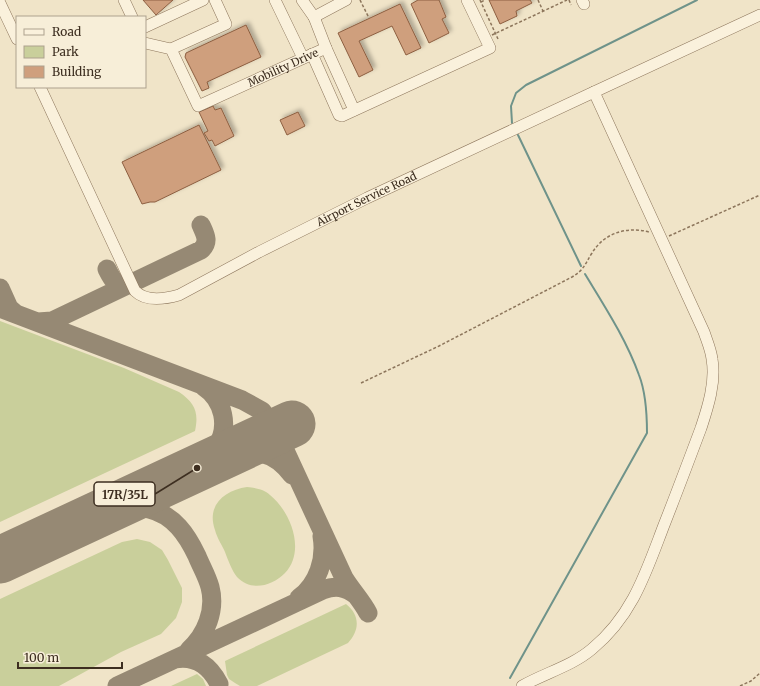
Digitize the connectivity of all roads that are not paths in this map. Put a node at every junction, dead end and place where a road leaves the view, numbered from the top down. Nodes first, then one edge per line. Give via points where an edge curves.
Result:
1 (124, 0) edge
2 (204, 0) edge
3 (215, 0) edge
4 (275, 0) edge
5 (302, 0) edge
6 (346, 0) edge
7 (467, 0) edge
8 (0, 3) edge
9 (760, 15) edge
10 (129, 16) edge
11 (314, 17) junction
12 (146, 27) edge
13 (16, 37) edge
14 (148, 45) edge
15 (326, 48) junction
16 (171, 49) junction
17 (307, 56) junction
18 (40, 88) edge
19 (594, 92) junction
20 (354, 110) junction
21 (522, 686) edge

1 - 10 lane
2 - 12 lane
3 - 16 lane via 226,24
4 - 17 lane
5 - 11 lane, Mobility Drive
6 - 11 lane
7 - 20 lane via 490,48
8 - 13 lane
9 - 19 lane, Airport Service Road
11 - 15 lane, Mobility Drive
14 - 16 lane
15 - 17 lane, Mobility Drive
15 - 20 lane
16 - 17 lane, Mobility Drive via 198,106
17 - 20 lane via 339,116
18 - 19 lane, Airport Service Road via 135,290 139,294 157,299 179,294 367,198
19 - 21 lane via 704,332 712,360 712,387 701,428 643,580 630,606 592,650

